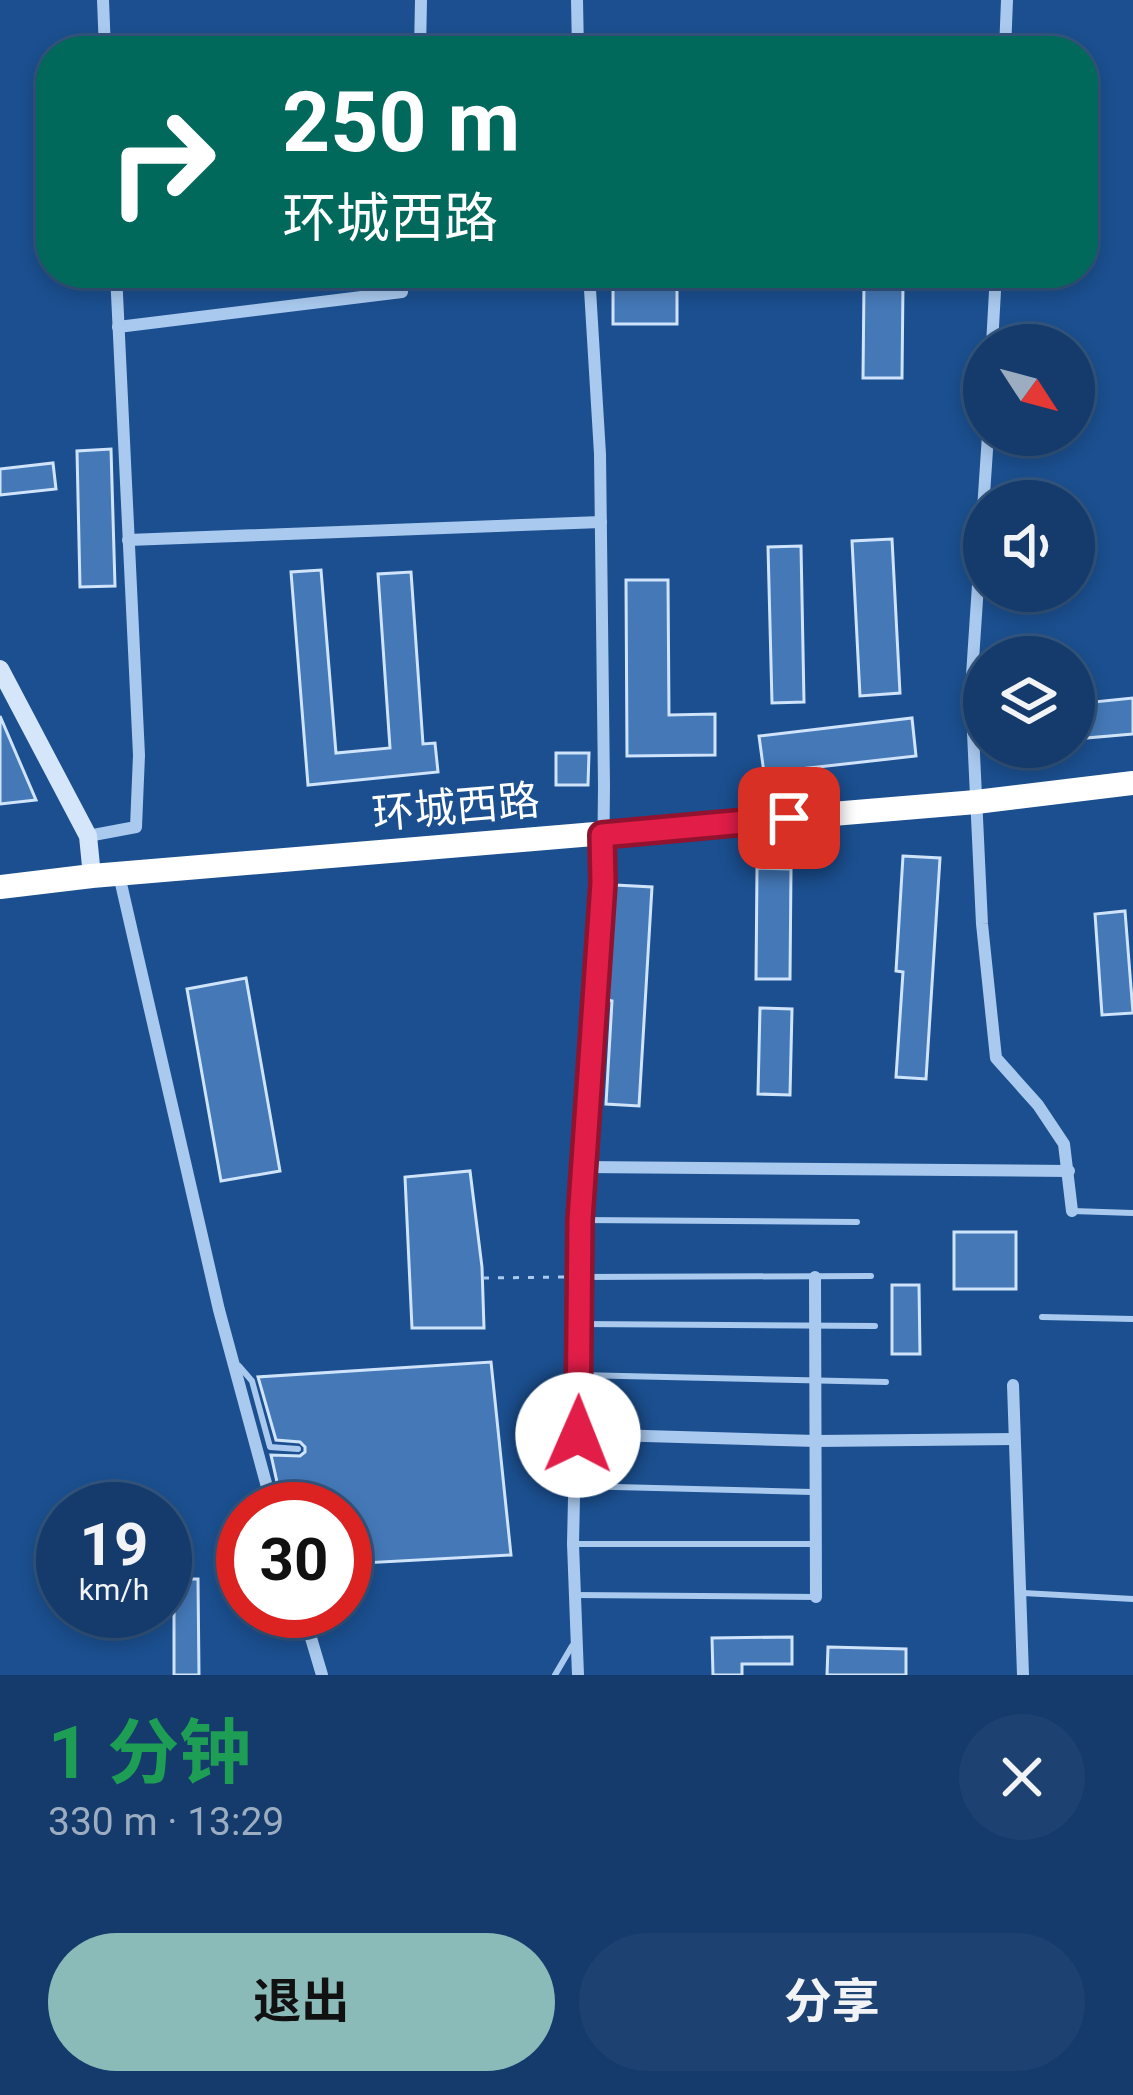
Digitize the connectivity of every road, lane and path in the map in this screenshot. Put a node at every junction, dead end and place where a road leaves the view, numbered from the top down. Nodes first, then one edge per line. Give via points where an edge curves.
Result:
1 (103, 0) edge
2 (421, 0) edge
3 (577, 0) edge
4 (1007, 0) edge
5 (104, 36) edge
6 (420, 36) edge
7 (578, 36) edge
8 (1006, 36) edge
9 (117, 288) edge
10 (402, 288) edge
11 (590, 288) edge
12 (995, 288) edge
13 (993, 324) edge
14 (118, 327) junction
15 (987, 456) edge
16 (601, 522) junction
17 (128, 540) junction
18 (0, 669) edge
19 (1133, 782) edge
20 (976, 802) junction
21 (602, 835) junction
22 (88, 836) junction
23 (119, 874) junction
24 (92, 876) junction
25 (0, 887) edge
26 (584, 1167) junction
27 (1069, 1171) junction
28 (1072, 1210) joint
29 (1133, 1213) edge
30 (580, 1220) junction
31 (857, 1222) dead end
32 (579, 1276) junction
33 (814, 1276) junction
34 (871, 1276) dead end
35 (483, 1278) dead end
36 (1042, 1317) dead end
37 (1133, 1319) edge
38 (578, 1324) junction
39 (815, 1325) junction
40 (875, 1326) dead end
41 (232, 1359) junction
42 (578, 1375) junction
43 (815, 1381) junction
44 (886, 1382) dead end
45 (1013, 1385) dead end
46 (578, 1435) junction
47 (1014, 1439) junction
48 (816, 1441) junction
49 (298, 1449) dead end
50 (266, 1482) edge
51 (576, 1486) junction
52 (816, 1492) junction
53 (573, 1544) junction
54 (816, 1544) junction
55 (1020, 1593) junction
56 (575, 1595) junction
57 (816, 1597) joint
58 (1133, 1599) edge
59 (311, 1638) edge
60 (577, 1638) junction
61 (322, 1675) edge
62 (555, 1675) edge
63 (578, 1675) edge
64 (1023, 1675) edge

1 - 5 street
2 - 6 street
3 - 7 street
4 - 8 street
9 - 14 street
10 - 14 street
11 - 16 street
12 - 13 street
14 - 17 street
15 - 20 street via 971,690
16 - 17 street
16 - 21 street
17 - 22 street via 136,827
18 - 22 street
19 - 20 highway, 环城西路
20 - 21 highway, 环城西路
20 - 27 street via 996,1058 1064,1144
21 - 23 highway, 环城西路
21 - 26 street
22 - 24 street
23 - 24 highway, 环城西路
23 - 41 street
24 - 25 highway, 环城西路
26 - 27 street
26 - 30 street
27 - 28 street
28 - 29 lane
30 - 31 lane
30 - 32 street
32 - 33 lane
32 - 35 path
32 - 38 street
33 - 34 lane
33 - 39 street
36 - 37 lane
38 - 39 lane
38 - 42 street
39 - 40 lane
39 - 43 street
41 - 49 lane via 252,1381 270,1447
41 - 50 street
42 - 43 lane
42 - 46 street
43 - 44 lane
43 - 48 street
45 - 47 street
46 - 48 street
46 - 51 street
47 - 48 street
47 - 55 street
48 - 52 street
51 - 52 lane
51 - 53 street
52 - 54 street
53 - 54 lane
53 - 56 street
54 - 57 street
55 - 58 lane
55 - 64 street
56 - 57 lane
56 - 60 street
59 - 61 street
60 - 62 lane
60 - 63 street

